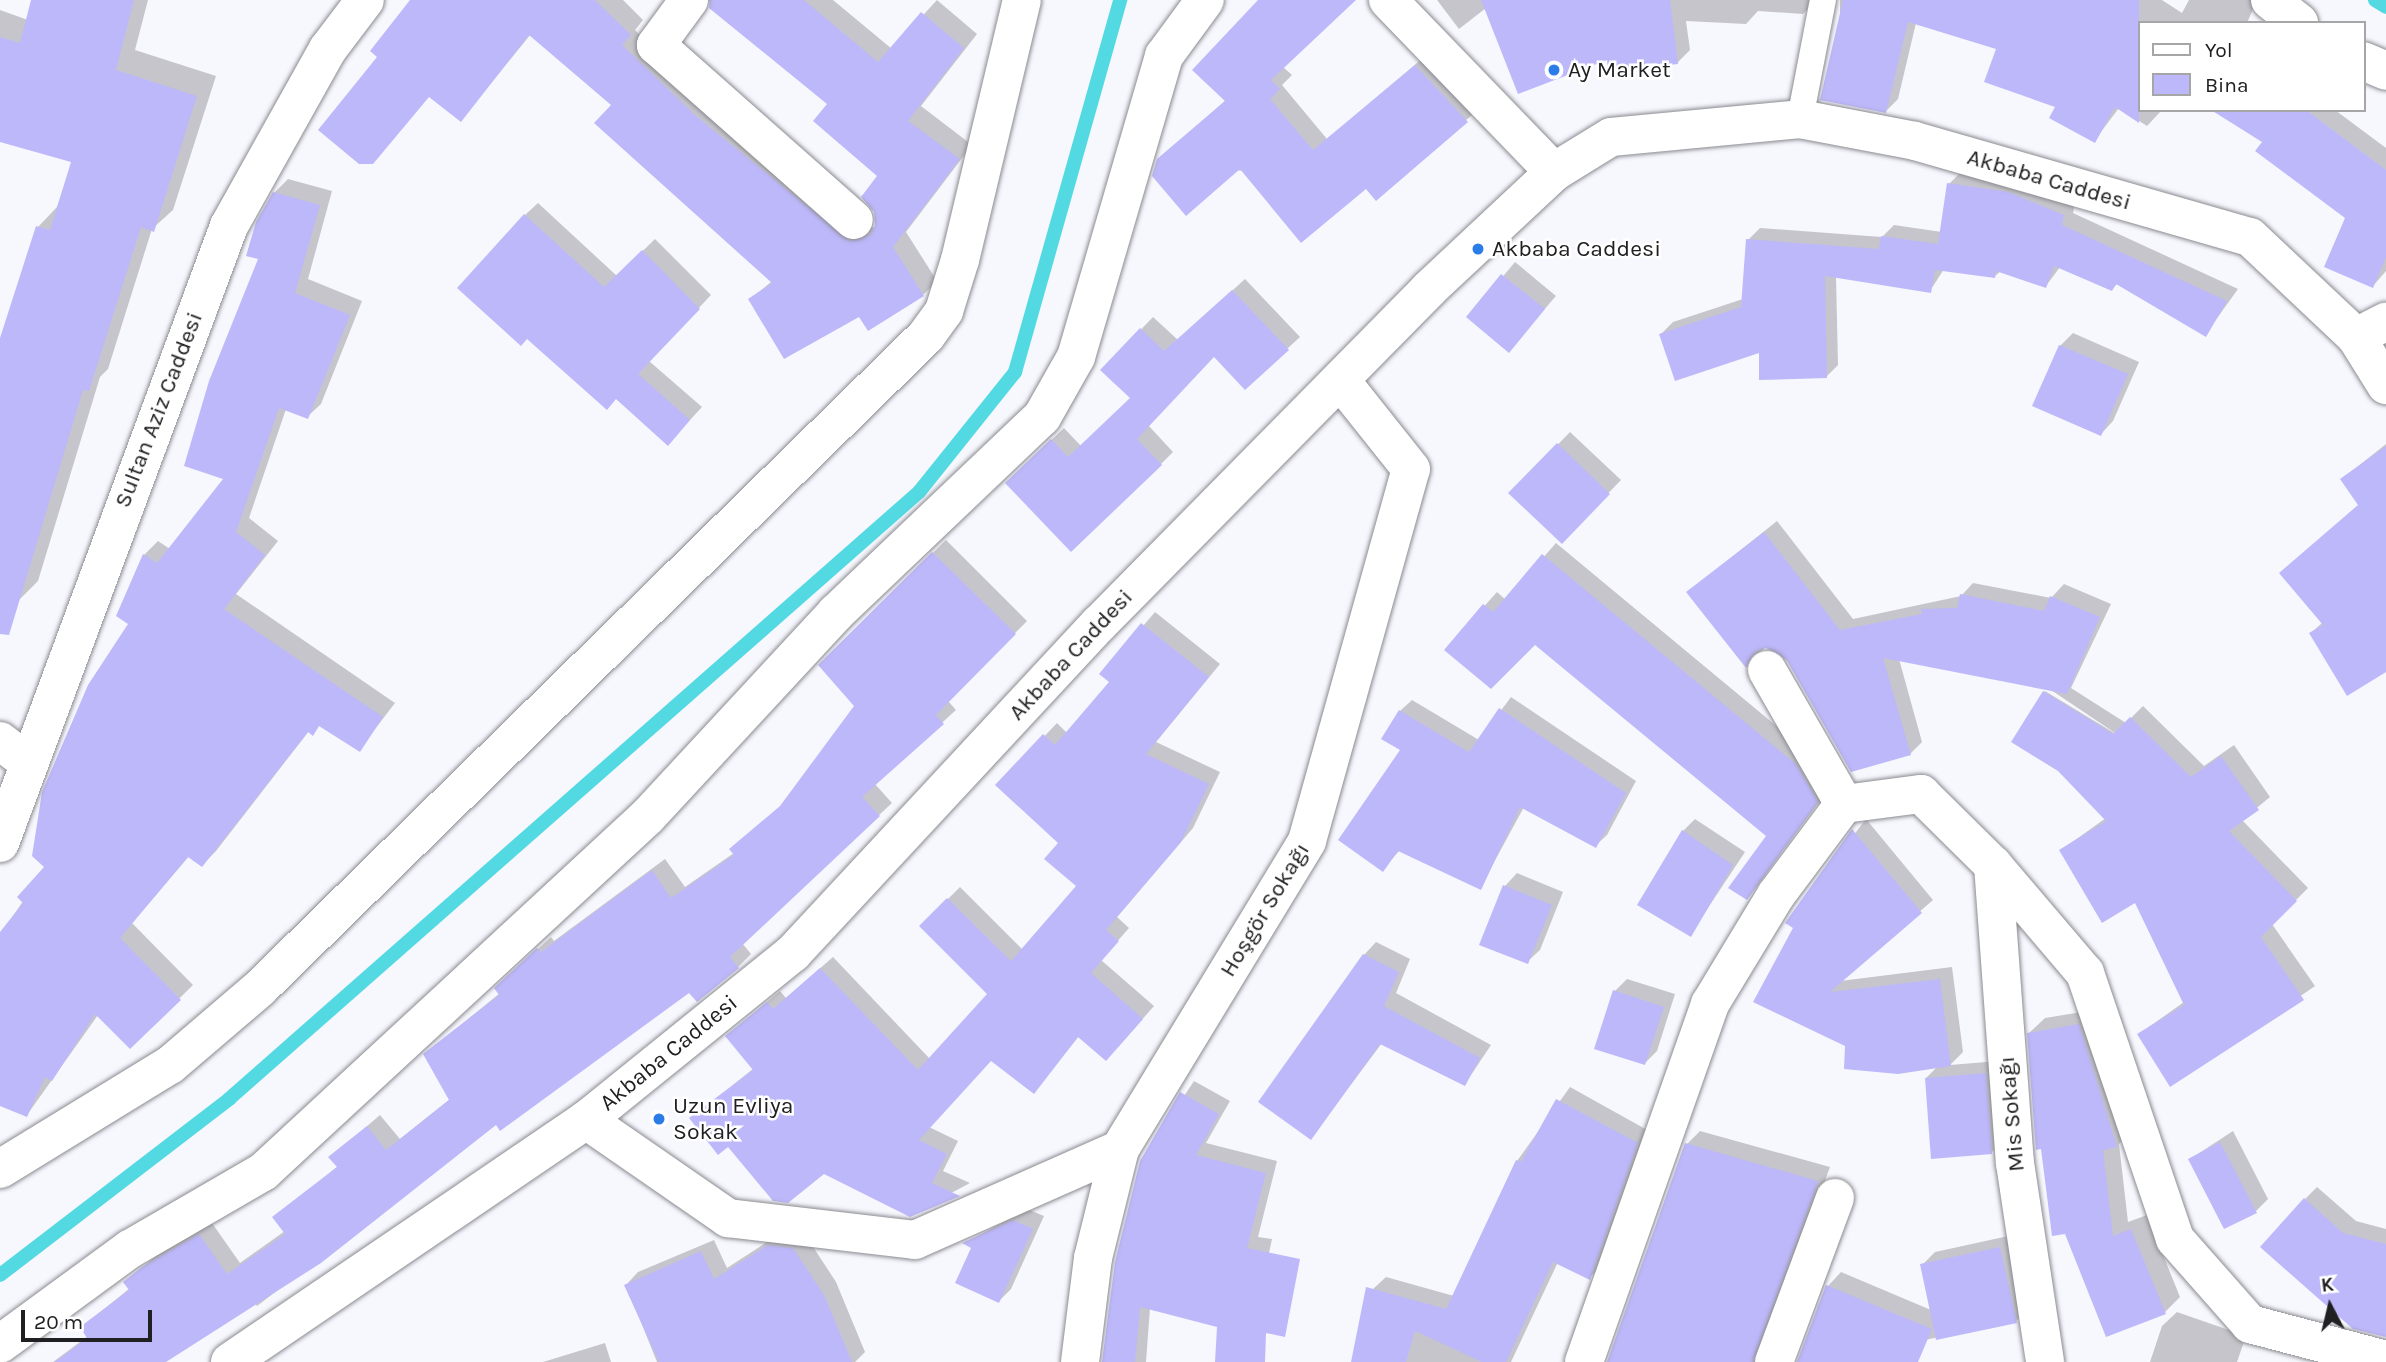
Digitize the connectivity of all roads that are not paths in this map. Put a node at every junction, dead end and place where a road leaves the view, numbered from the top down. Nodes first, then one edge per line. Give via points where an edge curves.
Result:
1 (365, 0) edge
2 (690, 0) edge
3 (1022, 0) edge
4 (1205, 0) edge
5 (1388, 0) edge
6 (1823, 0) edge
7 (2270, 0) edge
8 (2296, 21) edge
9 (2365, 62) edge
10 (2386, 71) edge
11 (1800, 119) junction
12 (1554, 172) junction
13 (854, 220) dead end
14 (2371, 330) edge
15 (1341, 381) junction
16 (2386, 385) edge
17 (1767, 670) dead end
18 (15, 752) edge
19 (1844, 804) junction
20 (0, 843) edge
21 (1993, 865) junction
22 (586, 1120) junction
23 (1120, 1149) junction
24 (0, 1169) edge
25 (1835, 1198) dead end
26 (0, 1344) edge
27 (2386, 1360) edge
28 (230, 1362) edge
29 (1080, 1362) edge
30 (1584, 1362) edge
31 (1774, 1362) edge
32 (2045, 1362) edge

1 - 18 street, Sultan Aziz Caddesi via 328,49 229,226
2 - 13 street via 656,45
3 - 24 street via 981,186 944,311 926,336 260,988 170,1065
4 - 26 street via 1164,56 1076,357 1042,417 836,613 648,816 263,1172 130,1249
5 - 12 street
6 - 11 lane
7 - 8 street
9 - 10 street
11 - 12 street, Akbaba Caddesi via 1611,136
11 - 14 street, Akbaba Caddesi via 1914,141 2250,237
12 - 15 street, Akbaba Caddesi
14 - 16 street, Akbaba Caddesi
15 - 22 street, Akbaba Caddesi via 1099,624 793,953
15 - 23 street, Hoşgör Sokağı via 1411,469 1346,716 1307,841
17 - 19 street
18 - 20 street, Sultan Aziz Caddesi
19 - 21 street via 1921,794
19 - 30 street via 1776,895 1710,1004
21 - 27 street via 2085,973 2175,1239 2250,1325
21 - 32 street, Mis Sokağı via 2015,1163
22 - 23 street via 728,1218 915,1240
22 - 28 street, Akbaba Caddesi
23 - 29 street, Hoşgör Sokağı via 1093,1258
25 - 31 street

